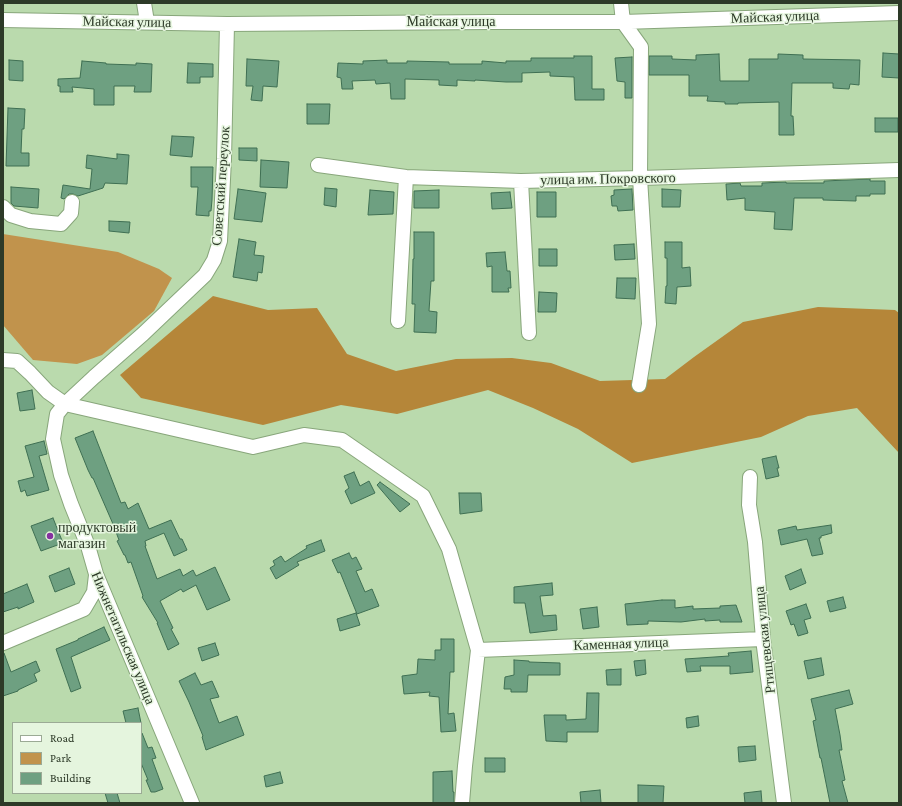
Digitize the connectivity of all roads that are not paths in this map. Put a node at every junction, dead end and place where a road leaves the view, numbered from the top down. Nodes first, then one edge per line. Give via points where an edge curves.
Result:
1 (144, 3) edge
2 (621, 3) edge
3 (899, 13) edge
4 (3, 20) edge
5 (147, 22) junction
6 (623, 22) junction
7 (227, 24) junction
8 (318, 165) dead end
9 (899, 170) edge
10 (406, 178) junction
11 (521, 181) junction
12 (640, 181) junction
13 (72, 202) dead end
14 (3, 207) edge
15 (398, 321) dead end
16 (529, 334) dead end
17 (10, 360) edge
18 (639, 385) dead end
19 (65, 404) junction
20 (750, 477) dead end
21 (96, 574) junction
22 (763, 638) junction
23 (3, 643) edge
24 (478, 650) junction
25 (192, 803) edge
26 (462, 803) edge
27 (784, 803) edge

1 - 5 street
2 - 6 street
3 - 6 street, Майская улица
4 - 5 street, Майская улица
5 - 7 street, Майская улица
6 - 7 street, Майская улица
6 - 12 street via 641,47
7 - 19 street, Советский переулок via 220,240 214,260 205,275
8 - 10 street, улица им. Покровского
9 - 12 street, улица им. Покровского
10 - 11 street, улица им. Покровского
10 - 15 street
11 - 12 street, улица им. Покровского
11 - 16 street
12 - 18 street via 650,324
13 - 14 street via 71,213 62,224 30,221 11,215
17 - 19 street via 30,373 48,392
19 - 21 street, Нижнетагильская улица via 57,414 53,439 61,474
19 - 24 street via 253,447 304,435 342,440 423,496 449,549
20 - 22 street, Ртищевская улица via 749,505 755,542
21 - 23 street via 94,592 84,609
21 - 25 street, Нижнетагильская улица
22 - 24 street, Каменная улица
22 - 27 street, Ртищевская улица
24 - 26 street

